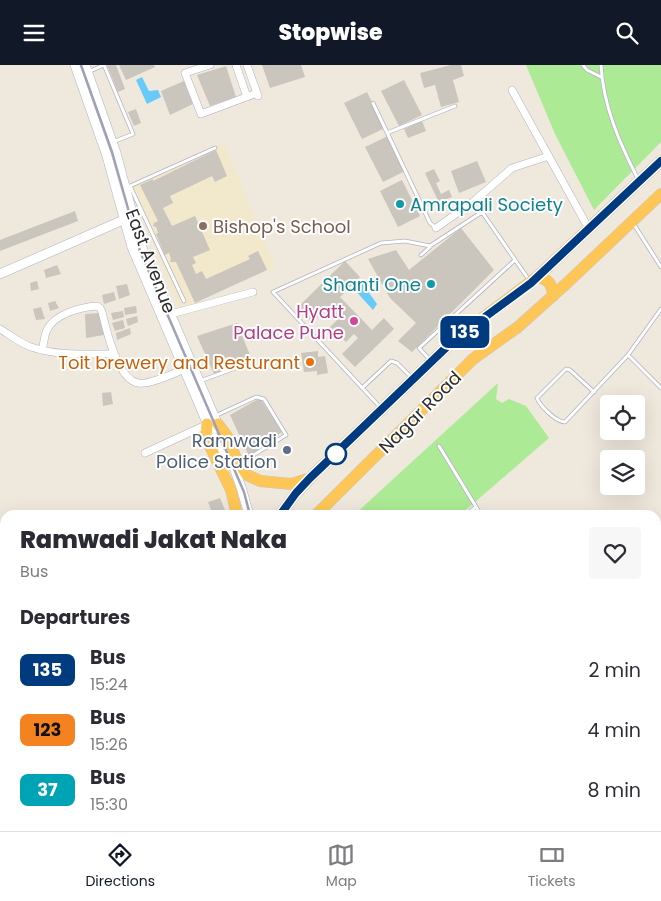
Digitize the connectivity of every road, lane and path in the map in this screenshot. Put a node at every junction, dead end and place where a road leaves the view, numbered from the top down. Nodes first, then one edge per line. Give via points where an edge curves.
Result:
1 (75, 65) edge
2 (210, 65) edge
3 (236, 65) edge
4 (247, 65) edge
5 (583, 65) edge
6 (601, 65) edge
7 (86, 69) edge
8 (602, 77) junction
9 (512, 90) dead end
10 (247, 97) junction
11 (373, 103) dead end
12 (455, 106) dead end
13 (387, 133) junction
14 (112, 143) junction
15 (215, 148) dead end
16 (549, 156) junction
17 (661, 161) edge
18 (640, 182) junction
19 (128, 187) junction
20 (661, 194) edge
21 (142, 212) junction
22 (128, 218) junction
23 (632, 223) junction
24 (436, 228) joint
25 (589, 229) junction
26 (430, 246) junction
27 (421, 255) dead end
28 (515, 260) junction
29 (551, 264) junction
30 (661, 267) edge
31 (0, 274) edge
32 (534, 280) junction
33 (568, 283) junction
34 (253, 292) dead end
35 (553, 296) junction
36 (184, 301) dead end
37 (661, 309) edge
38 (171, 314) junction
39 (0, 329) edge
40 (42, 350) junction
41 (114, 354) junction
42 (628, 355) junction
43 (252, 362) dead end
44 (432, 363) junction
45 (193, 366) junction
46 (183, 369) junction
47 (414, 379) junction
48 (200, 382) junction
49 (362, 388) junction
50 (661, 388) edge
51 (594, 392) junction
52 (382, 409) junction
53 (214, 421) junction
54 (439, 446) dead end
55 (145, 453) dead end
56 (239, 464) junction
57 (310, 478) junction
58 (476, 507) junction
59 (236, 510) edge
60 (241, 510) edge
61 (248, 510) edge
62 (284, 510) edge
63 (321, 510) edge
64 (472, 510) edge
65 (478, 510) edge

1 - 22 main road, East Avenue
2 - 10 street via 185,73 201,114
3 - 10 street
4 - 10 street via 257,95
5 - 8 lane via 586,70
6 - 8 lane
7 - 14 main road, East Avenue
7 - 14 lane via 104,65 133,134
8 - 18 lane via 616,133
9 - 16 street
11 - 13 lane
12 - 13 lane
13 - 24 lane via 430,223
14 - 19 main road, East Avenue
15 - 19 lane
16 - 24 street via 512,168 473,202
16 - 25 street
17 - 18 highway, Nagar Road
18 - 25 highway, Nagar Road
19 - 21 lane
19 - 22 main road, East Avenue
20 - 23 highway, Nagar Road
21 - 22 lane
21 - 36 lane
22 - 31 main road
22 - 38 main road, East Avenue
22 - 46 main road, East Avenue via 132,247
23 - 30 lane
23 - 33 highway, Nagar Road
25 - 29 highway, Nagar Road
26 - 27 lane
26 - 28 lane via 482,212
26 - 49 lane via 405,241 381,243 273,292
28 - 32 lane
28 - 44 lane via 419,348
29 - 32 highway, Nagar Road
29 - 33 highway via 555,277
32 - 35 highway via 549,282
32 - 44 highway, Nagar Road via 455,339
33 - 35 highway, Nagar Road
34 - 38 street
35 - 63 highway, Nagar Road via 518,327 473,359
37 - 42 lane
38 - 45 main road, East Avenue
39 - 40 street
40 - 41 street
40 - 41 street via 47,329 55,319 97,306
41 - 46 street via 126,375 138,383 147,383
42 - 50 lane
42 - 51 lane
43 - 48 lane
44 - 47 highway, Nagar Road
45 - 46 street
45 - 48 main road, East Avenue
46 - 53 main road, East Avenue
47 - 49 lane via 391,361
47 - 52 highway, Nagar Road
48 - 53 main road, East Avenue
49 - 52 lane
51 - 51 lane via 562,423 537,398 566,369
52 - 57 highway, Nagar Road
53 - 55 street
53 - 56 highway via 227,436
53 - 56 lane via 256,397 264,399 286,435
53 - 59 highway via 206,438 231,491
53 - 60 main road
53 - 61 main road
54 - 58 lane
56 - 57 highway via 247,475 260,481 291,485
57 - 62 highway, Nagar Road
58 - 64 lane
58 - 65 lane

